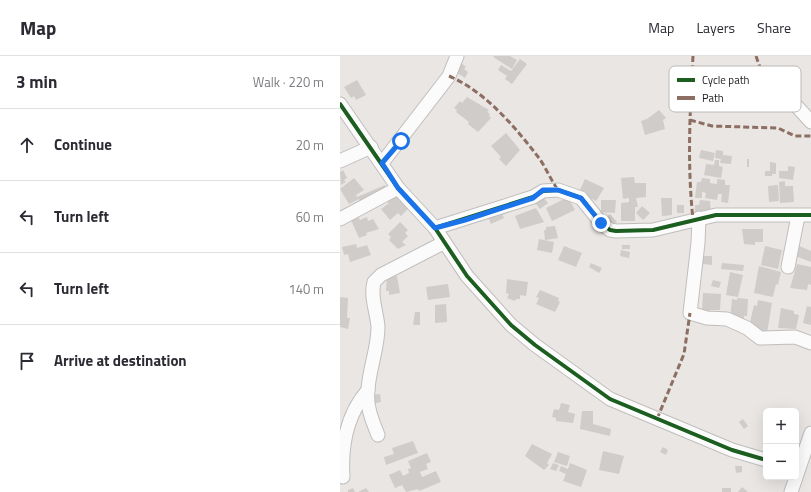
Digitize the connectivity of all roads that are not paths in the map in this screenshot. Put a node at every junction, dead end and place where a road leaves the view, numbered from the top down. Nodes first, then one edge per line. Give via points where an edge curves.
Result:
1 (457, 56) edge
2 (340, 104) edge
3 (801, 111) edge
4 (811, 122) edge
5 (371, 147) junction
6 (340, 161) edge
7 (382, 163) junction
8 (398, 188) junction
9 (805, 215) edge
10 (699, 218) junction
11 (340, 219) edge
12 (435, 228) junction
13 (443, 243) junction
14 (788, 267) dead end
15 (811, 342) edge
16 (368, 390) junction
17 (811, 433) edge
18 (378, 435) dead end
19 (763, 459) edge
20 (799, 466) edge
21 (343, 477) dead end
22 (795, 480) edge
23 (791, 492) edge

1 - 7 street via 449,76
2 - 5 street
3 - 4 street
5 - 6 street
5 - 7 street
7 - 8 street
8 - 11 street
8 - 12 street
9 - 10 street via 716,215
9 - 14 street
10 - 12 street via 653,230 610,230 581,198 558,190 543,190 533,198
10 - 15 street via 690,313 708,318 727,319 747,328 760,338 790,336
12 - 13 street
13 - 16 street via 381,274 374,282 377,342
13 - 19 street via 467,276 511,324 552,360 610,399 732,450
16 - 18 street via 369,411
16 - 21 street via 357,405 347,428 342,464
17 - 20 street
22 - 23 street

